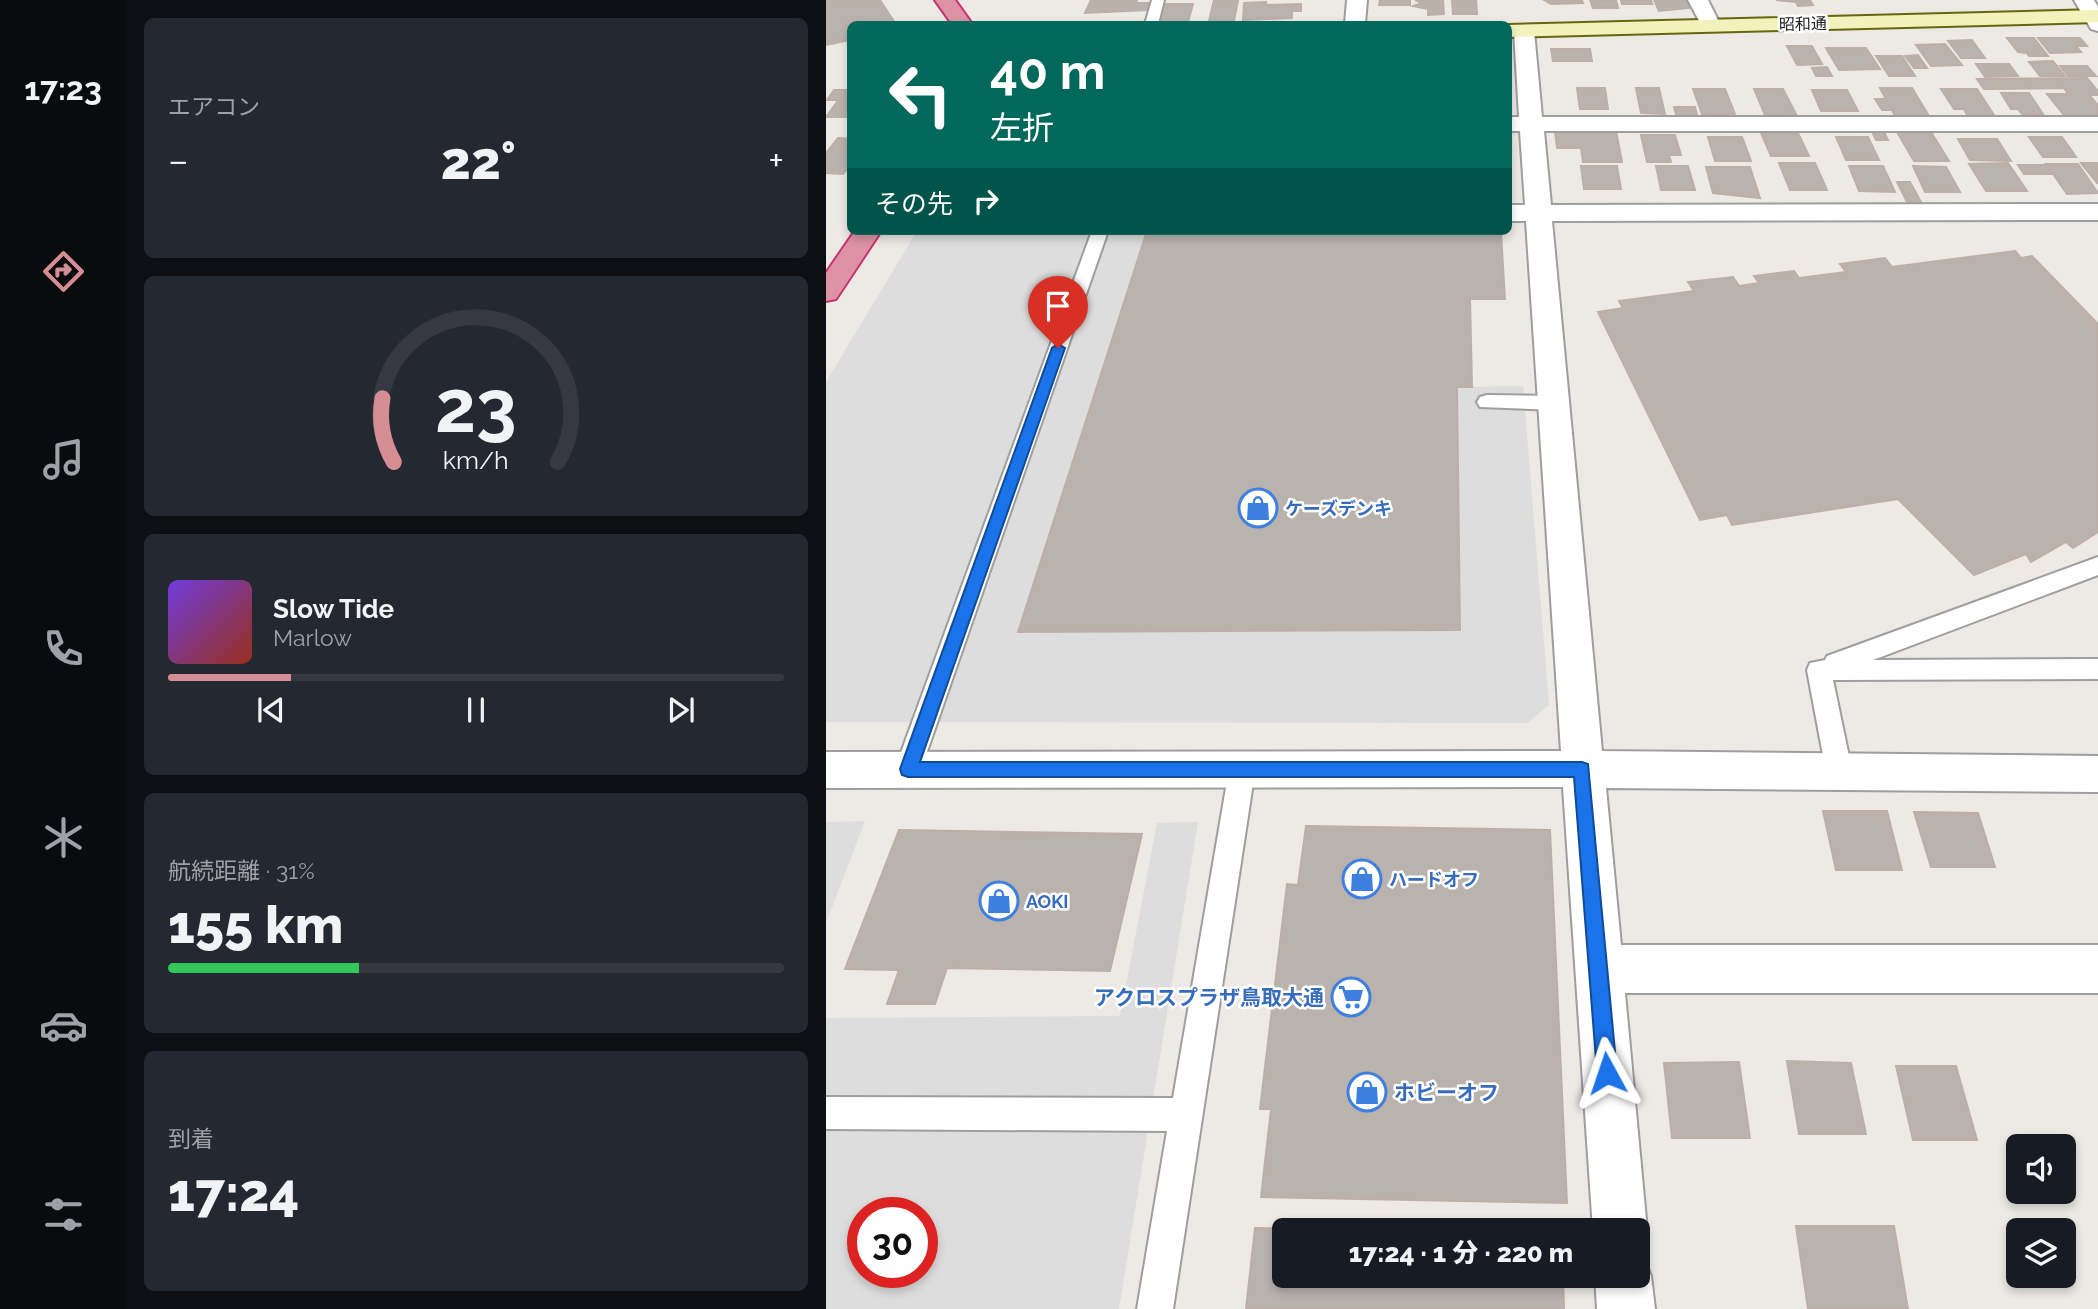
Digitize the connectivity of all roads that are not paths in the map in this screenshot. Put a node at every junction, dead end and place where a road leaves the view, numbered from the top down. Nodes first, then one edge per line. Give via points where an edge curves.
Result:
1 (945, 0) edge
2 (1158, 0) edge
3 (1357, 0) edge
4 (1698, 0) edge
5 (2093, 14) edge
6 (960, 21) edge
7 (1153, 21) edge
8 (1355, 21) edge
9 (1711, 26) junction
10 (1516, 31) edge
11 (1520, 124) edge
12 (2098, 124) edge
13 (2098, 212) edge
14 (1523, 213) edge
15 (865, 235) edge
16 (1099, 235) edge
17 (826, 293) edge
18 (1487, 402) dead end
19 (1555, 404) junction
20 (2098, 566) edge
21 (2071, 576) junction
22 (2098, 576) edge
23 (2098, 669) edge
24 (1819, 670) junction
25 (908, 769) junction
26 (1241, 769) junction
27 (1582, 769) junction
28 (1839, 771) junction
29 (2098, 774) edge
30 (829, 776) edge
31 (1599, 969) junction
32 (2098, 970) edge
33 (826, 1113) edge
34 (1187, 1115) junction
35 (1619, 1218) edge
36 (1624, 1288) edge
37 (1155, 1309) edge
38 (1626, 1309) edge

1 - 6 highway
2 - 7 lane
3 - 8 street
4 - 9 street
5 - 9 street, 昭和通
9 - 10 street, 昭和通
10 - 11 street
11 - 12 street
11 - 14 street
13 - 14 street
14 - 19 street
15 - 17 highway
16 - 25 lane
18 - 19 lane
19 - 27 street
20 - 21 lane
21 - 22 lane
21 - 24 lane
23 - 24 lane
24 - 28 lane
25 - 26 street
25 - 30 street
26 - 27 street
26 - 34 lane
27 - 28 street
27 - 31 street
28 - 29 street
31 - 32 street
31 - 35 street
33 - 34 lane
34 - 37 lane
36 - 38 street

